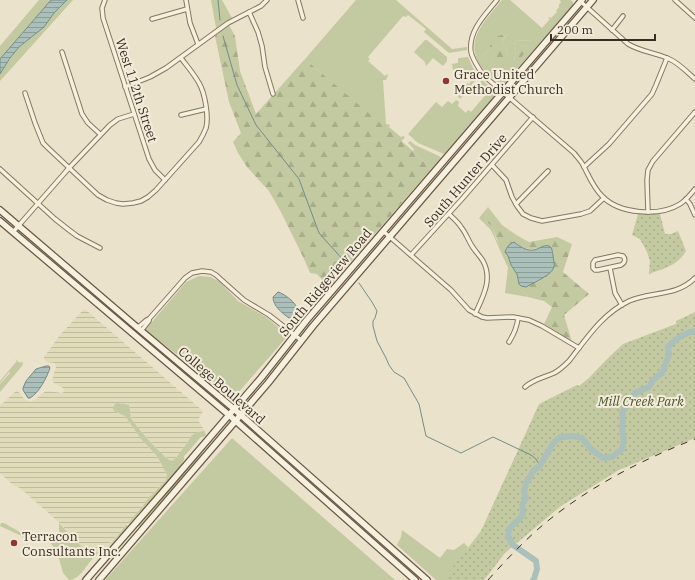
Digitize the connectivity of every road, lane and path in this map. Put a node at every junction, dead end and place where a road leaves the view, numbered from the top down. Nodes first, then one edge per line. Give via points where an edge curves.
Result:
1 (105, 0) edge
2 (186, 0) edge
3 (267, 0) edge
4 (298, 0) edge
5 (497, 0) edge
6 (593, 0) edge
7 (675, 0) edge
8 (580, 1) edge
9 (587, 7) junction
10 (187, 9) junction
11 (249, 12) junction
12 (623, 16) dead end
13 (303, 18) dead end
14 (695, 18) edge
15 (152, 19) dead end
16 (612, 30) junction
17 (198, 44) junction
18 (62, 52) dead end
19 (181, 58) junction
20 (667, 58) junction
21 (695, 78) edge
22 (125, 87) junction
23 (503, 91) junction
24 (25, 93) dead end
25 (273, 94) dead end
26 (510, 96) junction
27 (206, 109) junction
28 (695, 112) edge
29 (134, 114) junction
30 (181, 115) dead end
31 (533, 117) junction
32 (100, 134) junction
33 (492, 165) junction
34 (584, 167) junction
35 (69, 168) junction
36 (0, 169) edge
37 (548, 171) dead end
38 (165, 180) junction
39 (695, 189) edge
40 (604, 198) junction
41 (686, 198) junction
42 (38, 203) junction
43 (516, 204) junction
44 (0, 210) edge
45 (648, 212) junction
46 (448, 214) junction
47 (695, 215) edge
48 (0, 221) edge
49 (18, 226) junction
50 (383, 231) junction
51 (13, 232) junction
52 (389, 237) junction
53 (100, 248) dead end
54 (411, 255) junction
55 (610, 268) junction
56 (695, 278) edge
57 (622, 305) junction
58 (475, 314) junction
59 (518, 318) junction
60 (149, 319) junction
61 (138, 329) junction
62 (134, 335) junction
63 (294, 335) junction
64 (301, 340) junction
65 (509, 342) dead end
66 (579, 348) junction
67 (525, 388) dead end
68 (234, 409) junction
69 (229, 415) junction
70 (240, 415) junction
71 (236, 420) junction
72 (86, 580) edge
73 (99, 580) edge
74 (415, 580) edge
75 (428, 580) edge

1 - 22 street, West 112th Street via 102,8 103,18
2 - 10 street
3 - 11 street
4 - 13 street
5 - 23 street via 476,27 471,53 483,75
6 - 9 main road, South Ridgeview Road
7 - 14 street
8 - 9 street
8 - 23 main road, South Ridgeview Road
9 - 16 street
9 - 26 main road, South Ridgeview Road
10 - 15 street
10 - 17 street
11 - 17 street
11 - 25 street via 258,32
12 - 16 street
16 - 20 street via 637,49
17 - 19 street
18 - 32 street via 82,114
19 - 22 street via 150,77
19 - 27 street via 199,83
20 - 21 street
20 - 34 street via 652,94 609,144
22 - 29 street, West 112th Street
23 - 26 street
23 - 50 main road, South Ridgeview Road
24 - 35 street via 43,143
26 - 31 street
26 - 52 main road, South Ridgeview Road
27 - 30 street
27 - 38 street via 206,127 199,142
28 - 45 street via 648,170
29 - 32 street via 118,119
29 - 38 street, West 112th Street via 150,163
31 - 33 street, South Hunter Drive
31 - 34 street via 574,153
32 - 35 street
33 - 43 street via 506,180
33 - 46 street, South Hunter Drive
34 - 40 street
35 - 38 street via 101,197 119,204 145,199
35 - 42 street
36 - 42 street
37 - 43 street
39 - 41 street
40 - 43 street via 590,211 542,221 523,214
40 - 45 street via 624,209
41 - 45 street via 671,208
41 - 47 street
42 - 49 street
42 - 53 street via 77,236
44 - 49 main road, College Boulevard
46 - 54 street, South Hunter Drive
46 - 58 street via 461,226 472,248 486,267 486,288
48 - 51 main road, College Boulevard
49 - 51 street
49 - 61 main road, College Boulevard
50 - 52 street
50 - 63 main road, South Ridgeview Road
51 - 62 main road, College Boulevard
52 - 54 street
52 - 64 main road, South Ridgeview Road
54 - 58 street
55 - 55 street via 597,270 593,268 593,263 596,260 623,256 623,264
55 - 57 street via 615,292
56 - 57 street via 676,290 639,298
57 - 66 street via 600,322
58 - 59 street via 487,318
59 - 65 street
59 - 66 street via 538,324
60 - 61 street
60 - 61 street
60 - 63 street via 188,275 211,272 244,300
61 - 62 street
61 - 68 main road, College Boulevard
62 - 69 main road, College Boulevard
63 - 64 street
63 - 68 main road, South Ridgeview Road
64 - 70 main road, South Ridgeview Road
66 - 67 street via 564,366 533,381
68 - 69 main road, South Ridgeview Road
68 - 70 main road, College Boulevard
69 - 71 main road, College Boulevard
69 - 72 main road, South Ridgeview Road
70 - 71 main road, South Ridgeview Road
70 - 75 main road, College Boulevard
71 - 73 main road, South Ridgeview Road
71 - 74 main road, College Boulevard

